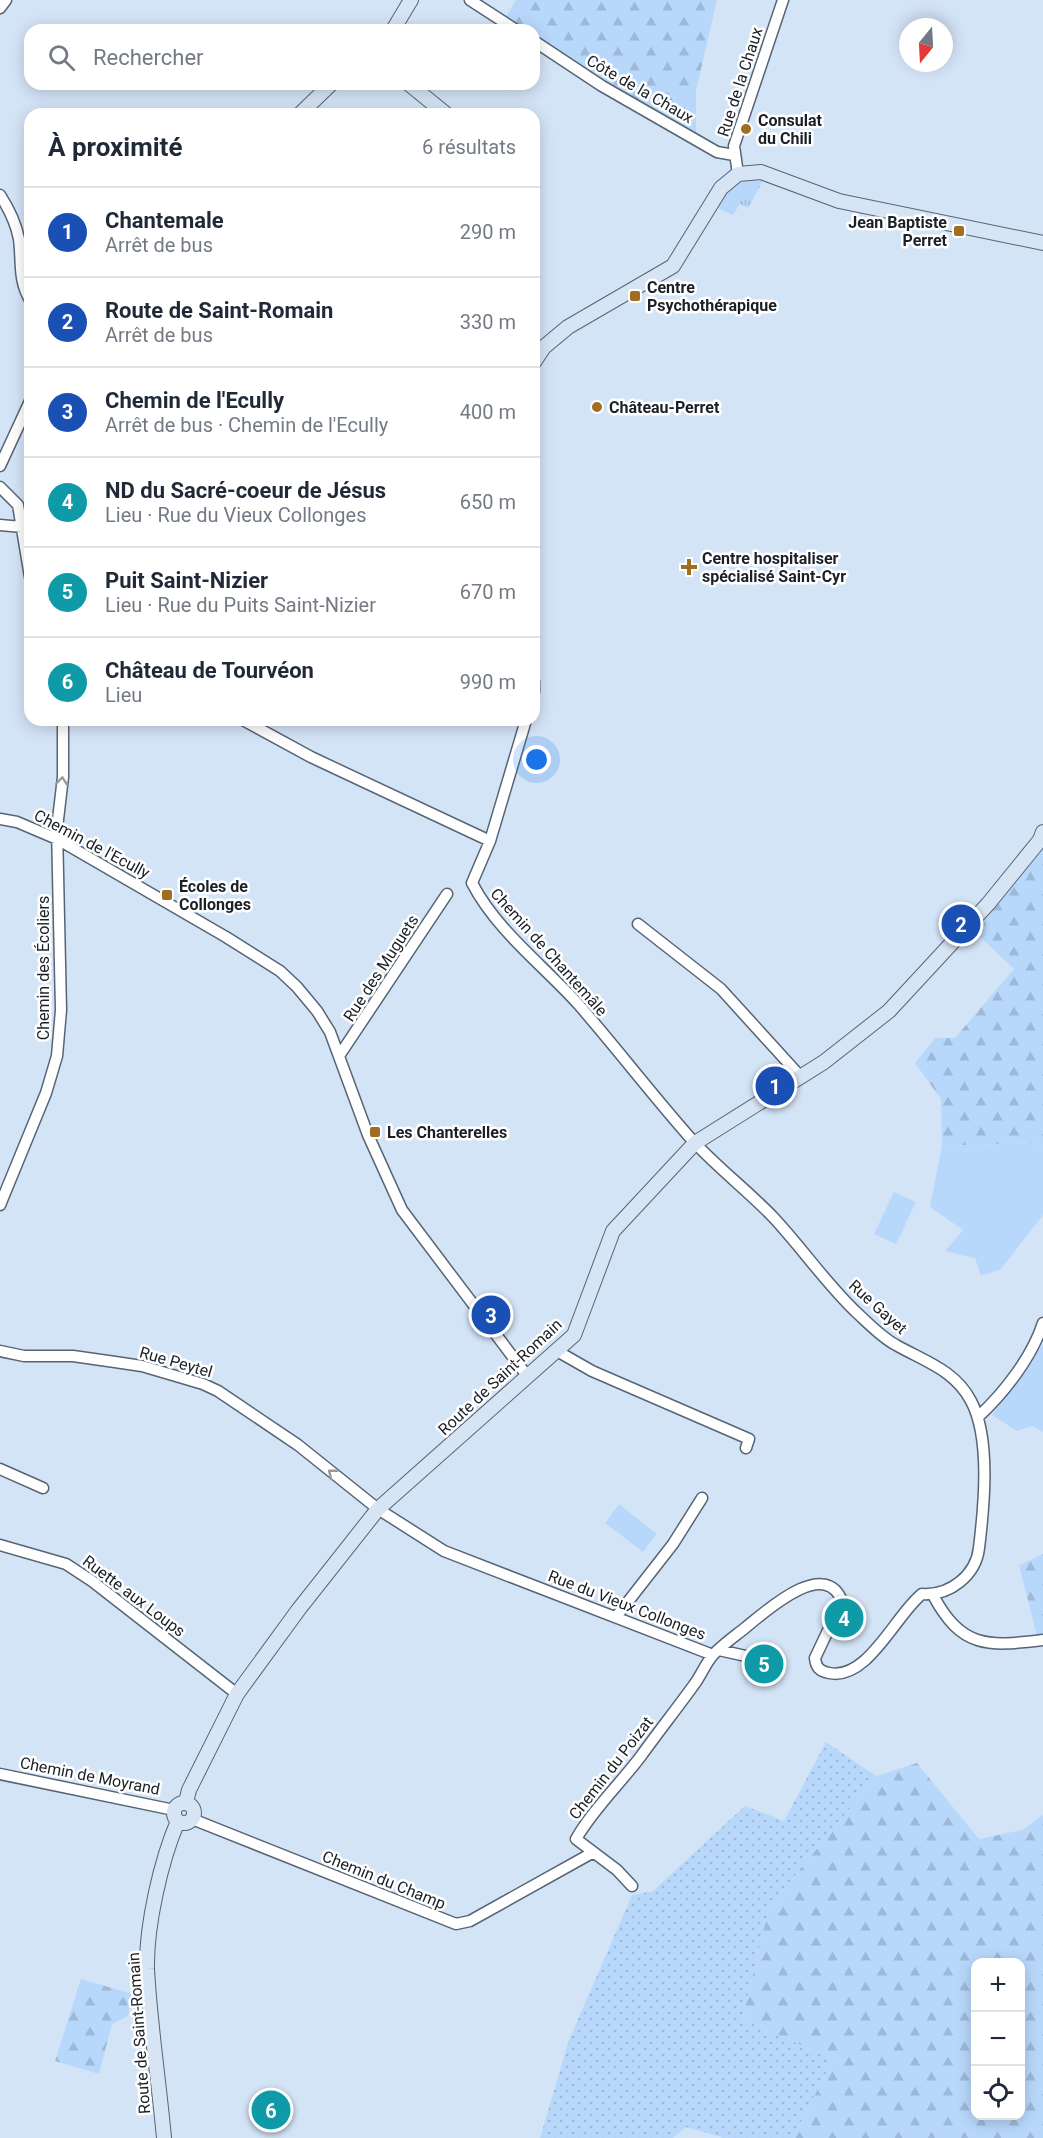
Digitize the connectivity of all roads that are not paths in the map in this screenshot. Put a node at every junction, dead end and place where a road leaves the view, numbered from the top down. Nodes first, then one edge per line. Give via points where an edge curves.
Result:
1 (6, 0) edge
2 (411, 0) edge
3 (470, 0) edge
4 (783, 0) edge
5 (0, 8) edge
6 (397, 24) edge
7 (507, 24) edge
8 (540, 45) edge
9 (325, 90) edge
10 (416, 90) edge
11 (306, 108) edge
12 (439, 108) edge
13 (734, 155) junction
14 (738, 174) junction
15 (0, 195) edge
16 (1043, 243) edge
17 (24, 284) edge
18 (540, 353) edge
19 (24, 413) edge
20 (0, 466) edge
21 (0, 487) edge
22 (0, 525) edge
23 (22, 527) junction
24 (24, 550) edge
25 (63, 726) edge
26 (254, 726) edge
27 (524, 726) edge
28 (0, 819) edge
29 (1043, 832) edge
30 (57, 839) junction
31 (490, 841) junction
32 (447, 894) dead end
33 (638, 924) dead end
34 (339, 1056) junction
35 (801, 1077) junction
36 (695, 1143) junction
37 (0, 1205) edge
38 (1043, 1323) edge
39 (557, 1351) junction
40 (0, 1352) edge
41 (528, 1377) junction
42 (978, 1417) junction
43 (746, 1448) dead end
44 (0, 1469) edge
45 (43, 1488) dead end
46 (702, 1497) dead end
47 (378, 1509) junction
48 (0, 1545) edge
49 (933, 1595) junction
50 (616, 1617) junction
51 (1043, 1640) edge
52 (716, 1652) junction
53 (768, 1661) dead end
54 (237, 1694) junction
55 (0, 1774) edge
56 (183, 1813) junction
57 (592, 1853) junction
58 (632, 1886) dead end
59 (164, 2138) edge

1 - 5 street
2 - 6 main road
3 - 7 street
4 - 13 street, Rue de la Chaux
8 - 13 street, Côte de la Chaux via 602,86 717,152
9 - 11 main road
10 - 12 main road
13 - 14 street, Rue de la Chaux
14 - 16 main road via 761,172 839,201
14 - 18 main road via 721,188 673,266 568,327
15 - 17 street via 15,221 19,270
19 - 20 street
21 - 23 street via 18,505
22 - 23 street
23 - 24 street
30 -> 25 street, Chemin des Écoliers
26 - 31 street
27 - 31 street, Chemin de Chantemâle
28 - 30 street, Chemin de l'Ecully
29 - 35 main road, Route de Saint-Romain via 988,904 888,1011
30 - 34 street, Chemin de l'Ecully via 280,971 317,1011
30 - 37 street, Chemin des Écoliers via 61,1010 57,1056
31 - 36 street, Chemin de Chantemâle via 472,883 483,905 578,1005
32 - 34 street, Rue des Muguets
33 - 35 street via 721,989
34 - 41 street, Chemin de l'Ecully via 372,1145 402,1210
35 - 36 main road, Route de Saint-Romain
36 - 39 main road, Route de Saint-Romain via 613,1231 574,1335
36 - 42 street, Rue Gayet via 773,1218 855,1311 894,1344 929,1360 958,1382
38 - 42 street via 1032,1347 994,1402
39 - 41 main road, Route de Saint-Romain
39 - 43 street via 592,1371 749,1439
47 -> 40 street, Rue Peytel via 298,1445 202,1384 142,1366 73,1356
41 - 47 main road, Route de Saint-Romain
42 - 49 street, Rue Gayet via 985,1479 979,1551 967,1578
44 - 45 street
46 - 50 street via 673,1544
47 - 50 street, Rue du Vieux Collonges via 444,1551
47 - 54 main road, Route de Saint-Romain
48 - 54 street, Ruette aux Loups via 66,1564
49 - 51 street via 954,1628 969,1638 986,1643
49 - 52 street, Rue du Vieux Collonges via 922,1594 909,1604 875,1651 856,1667 834,1674 821,1671 815,1658 842,1601 831,1585 806,1587 778,1601
50 - 52 street, Rue du Vieux Collonges
52 - 53 street
52 - 57 street, Chemin du Poizat via 625,1777 589,1816 576,1839
54 - 56 main road, Route de Saint-Romain via 189,1790
55 - 56 street, Chemin de Moyrand
56 - 57 street, Chemin du Champ via 456,1923 470,1920
56 - 59 main road, Route de Saint-Romain via 152,1919 147,1968
57 - 58 street, Chemin du Poizat

